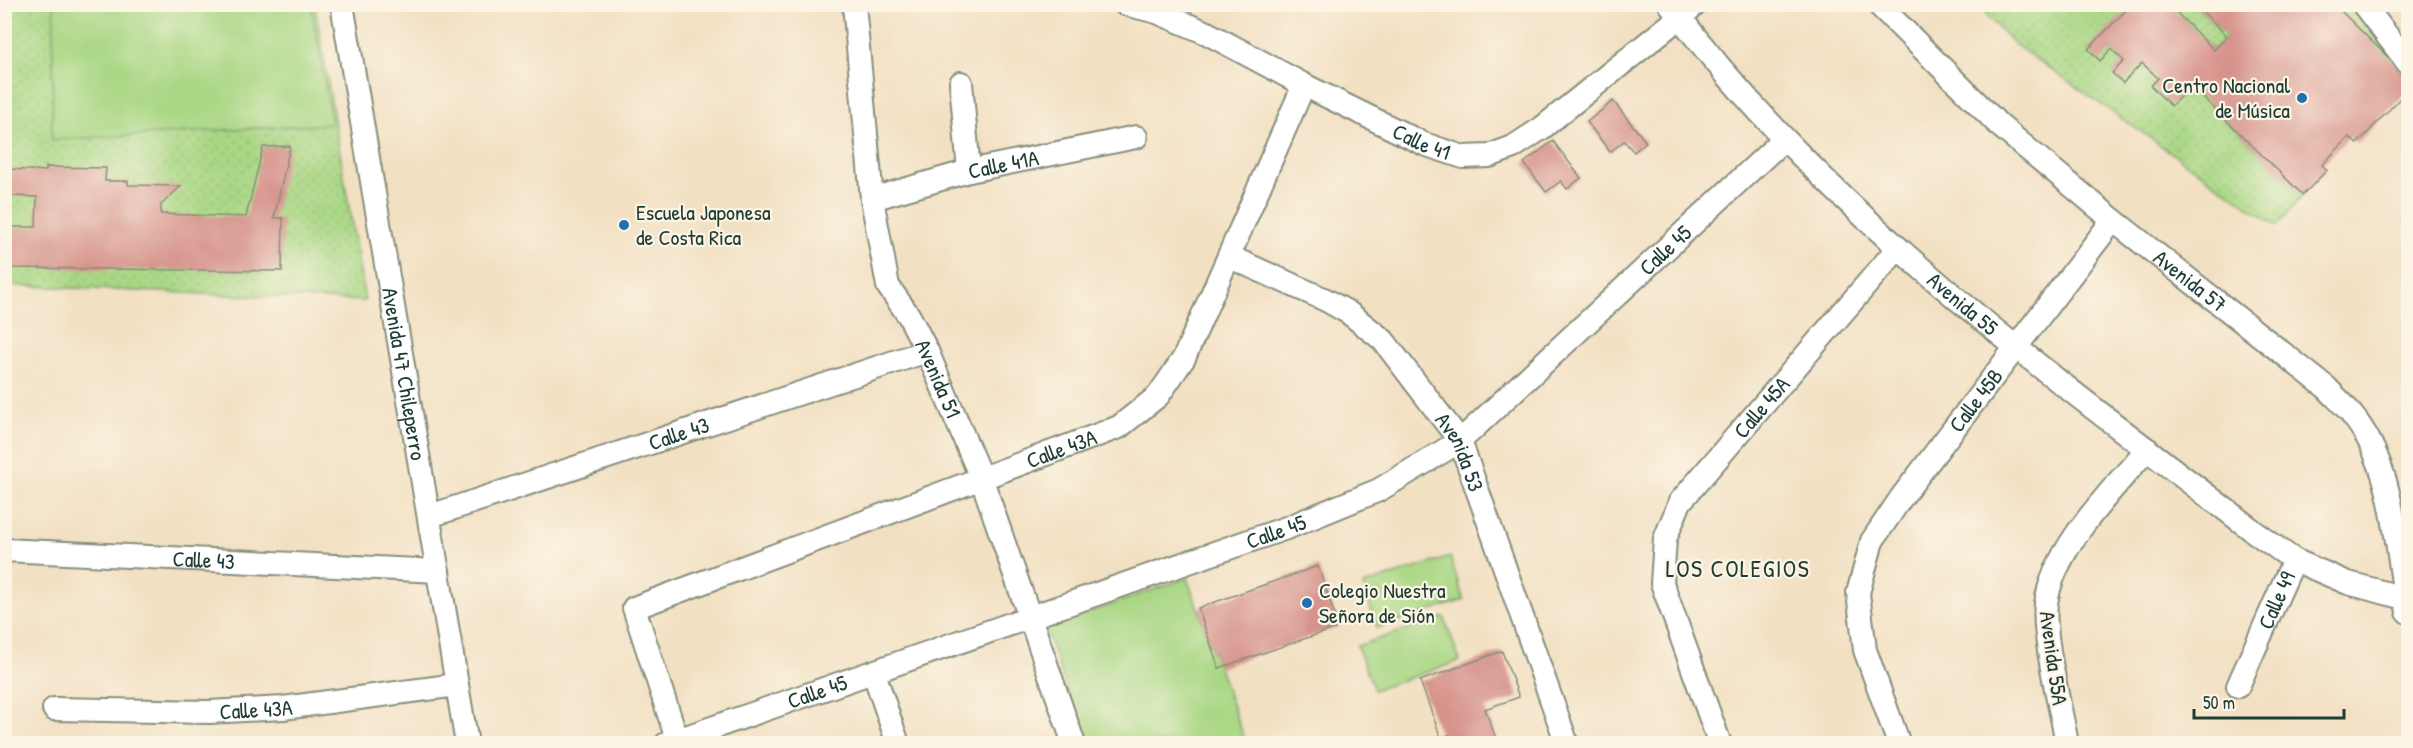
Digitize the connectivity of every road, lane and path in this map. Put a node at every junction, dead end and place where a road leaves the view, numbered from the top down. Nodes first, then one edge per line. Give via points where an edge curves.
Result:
1 (342, 4) edge
2 (854, 4) edge
3 (1125, 4) edge
4 (1878, 4) edge
5 (2363, 4) edge
6 (2405, 4) edge
7 (1682, 9) edge
8 (2409, 10) edge
9 (2409, 63) edge
10 (961, 83) dead end
11 (1304, 85) junction
12 (1136, 137) dead end
13 (1784, 139) junction
14 (969, 171) junction
15 (872, 199) junction
16 (2113, 220) junction
17 (1897, 249) junction
18 (1230, 257) junction
19 (2017, 346) junction
20 (927, 351) junction
21 (1460, 441) junction
22 (2147, 449) junction
23 (982, 480) junction
24 (430, 516) junction
25 (4, 550) edge
26 (2294, 560) junction
27 (438, 571) junction
28 (2408, 604) edge
29 (1030, 615) junction
30 (874, 673) junction
31 (457, 685) junction
32 (2238, 686) dead end
33 (54, 709) dead end
34 (672, 742) edge
35 (467, 744) edge
36 (898, 744) edge
37 (1074, 744) edge
38 (1567, 744) edge
39 (1720, 744) edge
40 (1899, 744) edge
41 (2067, 744) edge

1 - 24 street, Avenida 47 Chileperro
2 - 15 street, Avenida 51
3 - 11 street, Calle 41 via 1208,33
4 - 16 street, Avenida 57 via 2000,126
5 - 9 street
6 - 8 path
7 - 11 street, Calle 41 via 1542,128 1513,147 1489,156 1462,157 1424,144
7 - 13 street, Avenida 55
10 - 14 street
11 - 18 street, Calle 43A
12 - 14 street, Calle 41A
13 - 17 street, Avenida 55
13 - 21 street, Calle 45
14 - 15 street, Calle 41A
15 - 20 street, Avenida 51 via 888,286
16 - 19 street, Calle 45B
16 - 28 street, Avenida 57 via 2327,388 2354,416 2375,452 2386,484
17 - 19 street, Avenida 55
17 - 39 street, Calle 45A via 1680,502 1665,539 1662,583
18 - 21 street, Avenida 53 via 1326,300 1383,340
18 - 23 street, Calle 43A via 1184,358 1158,396 1119,427
19 - 22 street, Avenida 55
19 - 40 street, Calle 45B via 1900,498 1872,541 1858,593 1865,650
20 - 23 street, Avenida 51
20 - 24 street, Calle 43
21 - 29 street, Calle 45 via 1379,490 1299,523
21 - 38 street, Avenida 53
22 - 26 street, Avenida 55
22 - 41 street, Avenida 55A via 2065,550 2053,573 2045,605
23 - 29 street, Avenida 51
23 - 34 street, Calle 43A via 634,608
24 - 27 street, Avenida 47 Chileperro
25 - 27 street, Calle 43
26 - 28 street, Calle 49
26 - 32 street, Calle 49
27 - 31 street, Avenida 47 Chileperro
29 - 30 street, Calle 45
29 - 37 street, Avenida 51
30 - 34 street, Calle 45
30 - 36 street
31 - 33 street, Calle 43A via 282,708 209,712
31 - 35 street, Avenida 47 Chileperro

